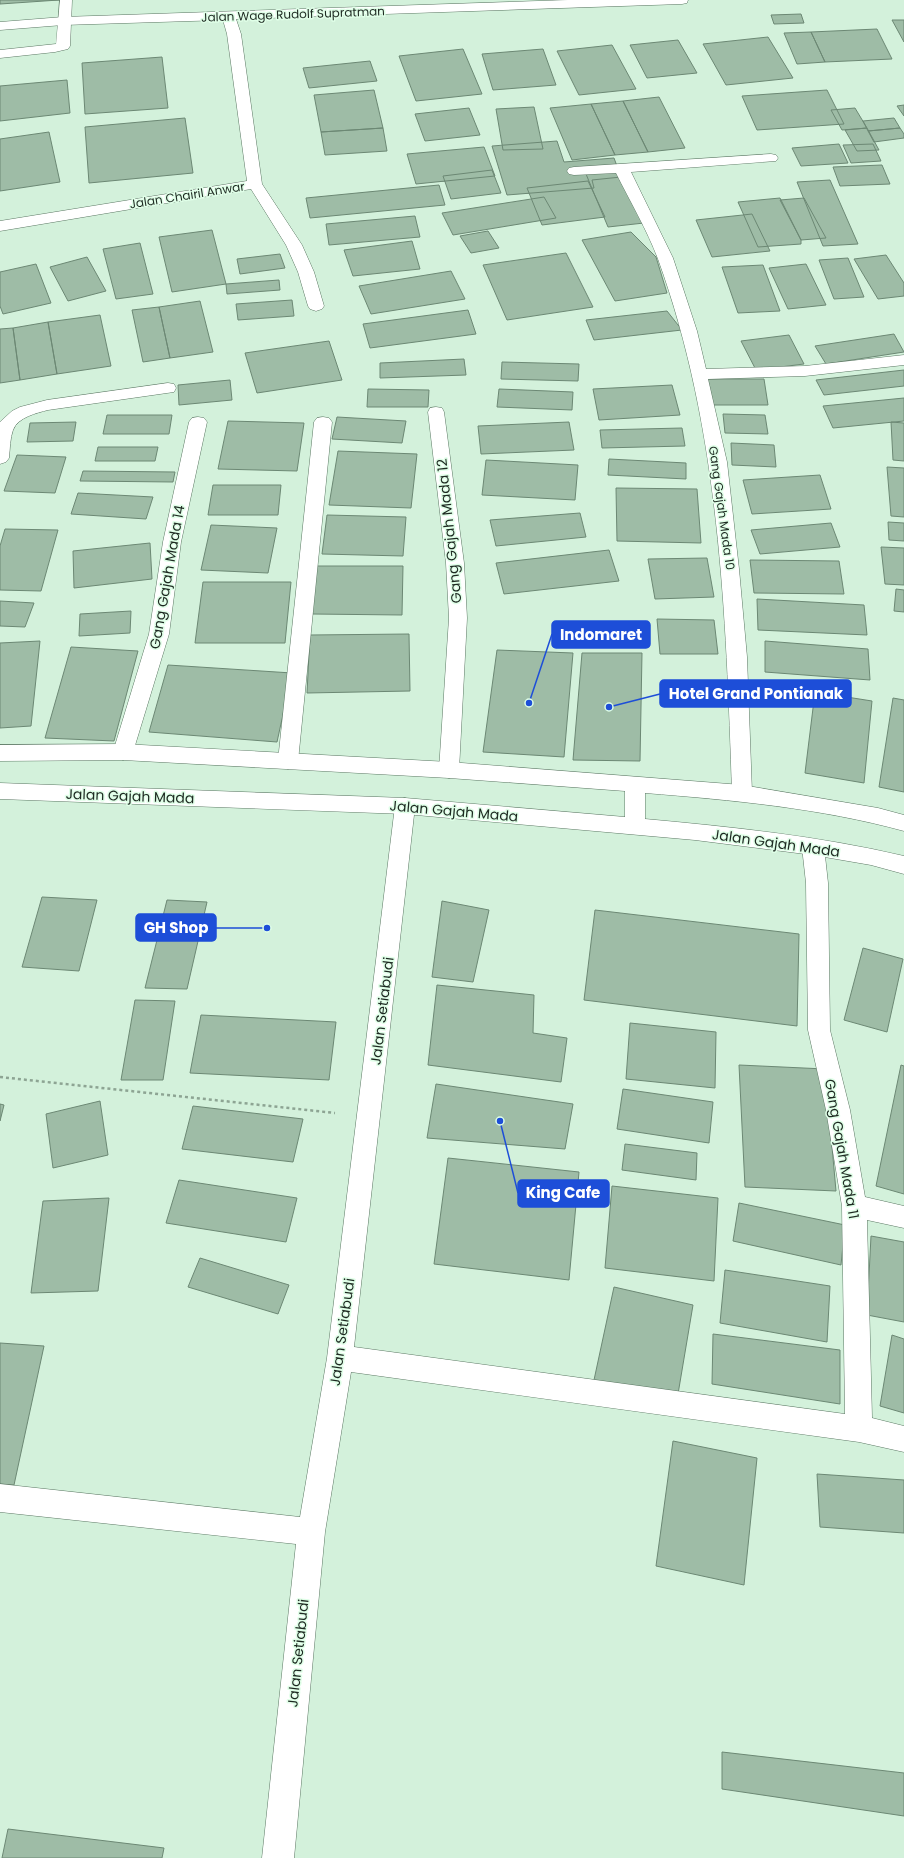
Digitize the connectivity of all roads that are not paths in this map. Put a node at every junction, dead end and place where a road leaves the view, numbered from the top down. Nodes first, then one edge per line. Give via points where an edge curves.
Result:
1 (66, 0) edge
2 (682, 0) edge
3 (652, 1) edge
4 (228, 16) junction
5 (63, 21) junction
6 (0, 26) edge
7 (0, 54) edge
8 (771, 158) dead end
9 (622, 167) junction
10 (574, 171) dead end
11 (255, 184) junction
12 (0, 226) edge
13 (316, 306) dead end
14 (904, 360) edge
15 (698, 374) junction
16 (168, 388) dead end
17 (436, 412) dead end
18 (6, 420) edge
19 (198, 422) dead end
20 (324, 422) dead end
21 (0, 458) edge
22 (123, 752) junction
23 (0, 753) edge
24 (288, 761) junction
25 (449, 770) junction
26 (635, 784) junction
27 (0, 791) edge
28 (742, 793) junction
29 (405, 806) junction
30 (904, 823) edge
31 (635, 826) junction
32 (813, 847) junction
33 (904, 865) edge
34 (854, 1206) junction
35 (904, 1217) edge
36 (340, 1358) junction
37 (858, 1429) junction
38 (904, 1439) edge
39 (0, 1498) edge
40 (311, 1532) junction
41 (278, 1858) edge

1 - 5 street
2 - 3 street, Jalan Wage Rudolf Supratman
3 - 4 street, Jalan Wage Rudolf Supratman
4 - 5 street, Jalan Wage Rudolf Supratman
4 - 11 street, Jalan Chairil Anwar via 234,34
5 - 6 street, Jalan Wage Rudolf Supratman
5 - 7 street via 64,44 60,48
8 - 9 street
9 - 10 street
9 - 15 street, Gang Gajah Mada 10 via 665,258 689,331
11 - 12 street, Jalan Chairil Anwar
11 - 13 street via 297,253
14 - 15 street via 805,371
15 - 28 street, Gang Gajah Mada 10 via 718,462 730,569 737,657
16 - 18 street via 46,405
17 - 25 street, Gang Gajah Mada 12 via 455,562 458,618
18 - 21 street
19 - 22 street, Gang Gajah Mada 14 via 172,542 159,634
20 - 24 street
22 - 23 street
22 - 24 street
24 - 25 street
25 - 26 street
26 - 28 street
26 - 31 street
27 - 29 street, Jalan Gajah Mada
28 - 30 street via 878,816
29 - 31 street, Jalan Gajah Mada
29 - 36 street, Jalan Setiabudi
31 - 32 street, Jalan Gajah Mada
32 - 33 street, Jalan Gajah Mada
32 - 34 street, Gang Gajah Mada 11 via 817,883 819,1030 838,1110
34 - 35 street
34 - 37 street, Gang Gajah Mada 11
36 - 37 street
36 - 40 street, Jalan Setiabudi
37 - 38 street
39 - 40 street
40 - 41 street, Jalan Setiabudi

